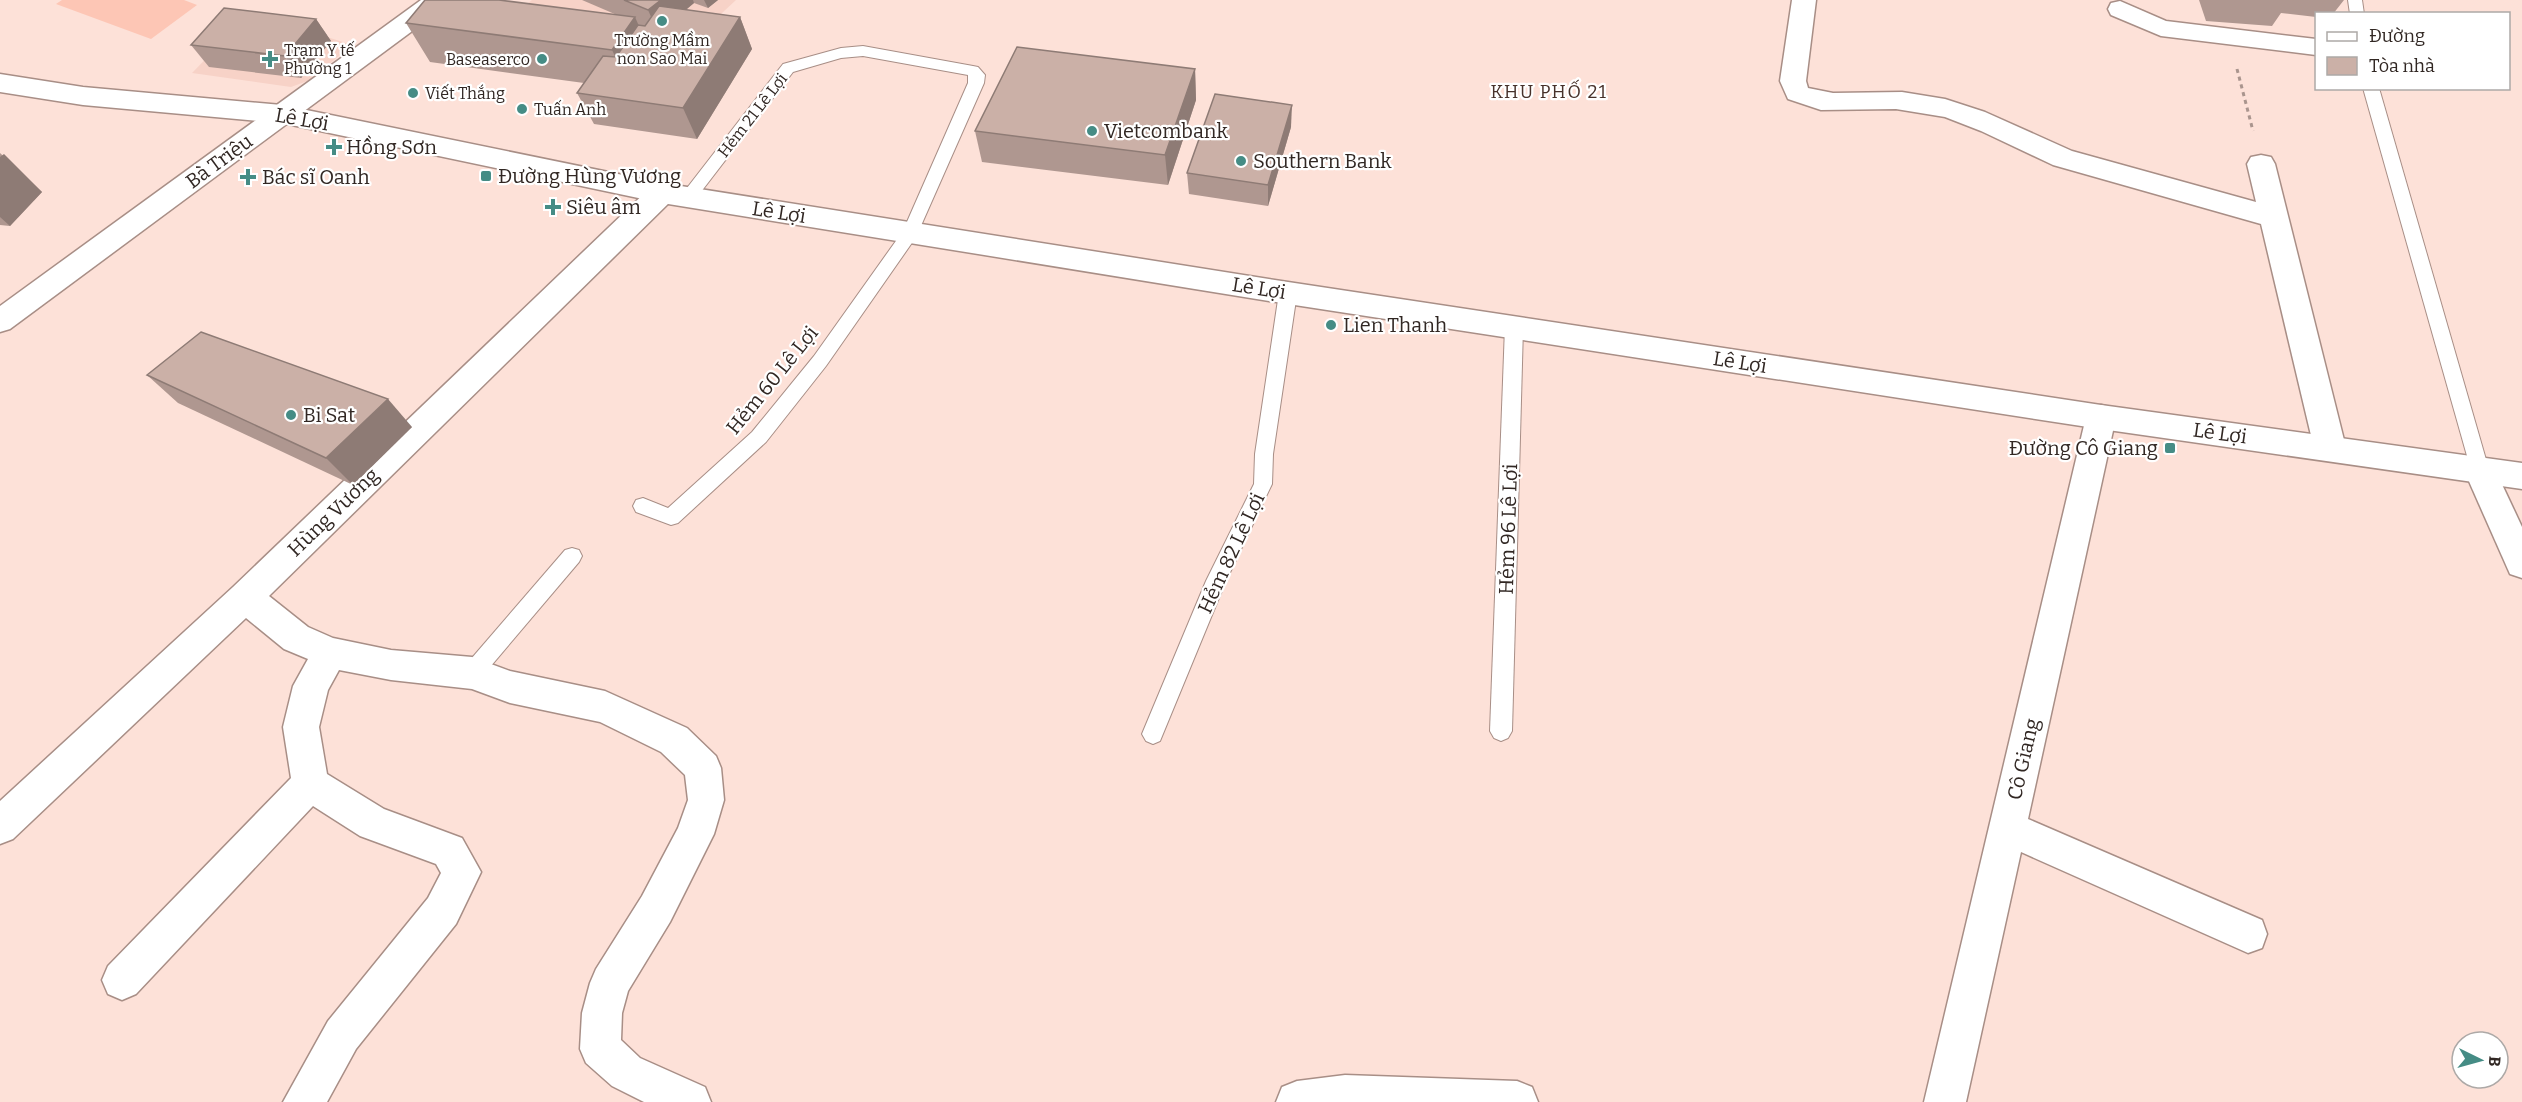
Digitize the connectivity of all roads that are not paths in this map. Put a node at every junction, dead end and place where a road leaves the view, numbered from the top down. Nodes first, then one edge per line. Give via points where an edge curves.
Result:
1 (437, 0) edge
2 (1804, 0) edge
3 (2115, 4) edge
4 (2315, 47) edge
5 (0, 82) edge
6 (2372, 90) edge
7 (282, 114) junction
8 (2261, 164) road end
9 (675, 195) junction
10 (2273, 217) junction
11 (910, 233) junction
12 (1288, 293) junction
13 (0, 321) edge
14 (1514, 327) junction
15 (2101, 417) junction
16 (2330, 448) junction
17 (2480, 470) junction
18 (2522, 476) edge
19 (643, 506) dead end
20 (572, 556) dead end
21 (2522, 564) edge
22 (245, 597) junction
23 (330, 652) junction
24 (472, 673) junction
25 (1501, 731) dead end
26 (1153, 734) dead end
27 (310, 784) junction
28 (0, 826) edge
29 (2007, 828) junction
30 (2248, 934) dead end
31 (122, 980) dead end
32 (667, 1097) edge
33 (304, 1102) edge
34 (1297, 1102) edge
35 (1516, 1102) edge
36 (1945, 1102) edge

1 - 7 street, Bà Triệu
2 - 10 street via 1793,81 1797,93 1807,99 1894,99 1949,109 1991,123 2033,147 2063,158
3 - 4 street via 2160,28
5 - 7 street, Lê Lợi via 83,96
6 - 17 lane
7 - 9 street, Lê Lợi
7 - 13 street, Bà Triệu
8 - 10 street
9 - 11 street, Lê Lợi
9 - 11 lane, Hẻm 21 Lê Lợi via 788,68 841,52 862,51 973,71 976,83
9 - 22 street, Hùng Vương
10 - 16 street
11 - 12 street, Lê Lợi
11 - 19 lane, Hẻm 60 Lê Lợi via 820,361 759,437 671,517
12 - 14 street, Lê Lợi
12 - 26 lane, Hẻm 82 Lê Lợi via 1263,484 1216,581
14 - 15 street, Lê Lợi
14 - 25 lane, Hẻm 96 Lê Lợi
15 - 16 street, Lê Lợi
15 - 29 street, Cô Giang
16 - 17 street, Lê Lợi
17 - 18 street, Lê Lợi
17 - 21 street
20 - 24 lane
22 - 23 street via 296,638
22 - 28 street, Hùng Vương
23 - 24 street via 391,665
23 - 27 street via 311,686 301,727
24 - 32 street via 510,687 605,707 674,740 703,768 706,800 695,834 657,909 610,982 602,1013 600,1049 626,1072
27 - 31 street
27 - 33 street via 373,823 448,851 462,873 442,911 342,1035
29 - 30 street
29 - 36 street, Cô Giang
34 - 35 street via 1345,1096

